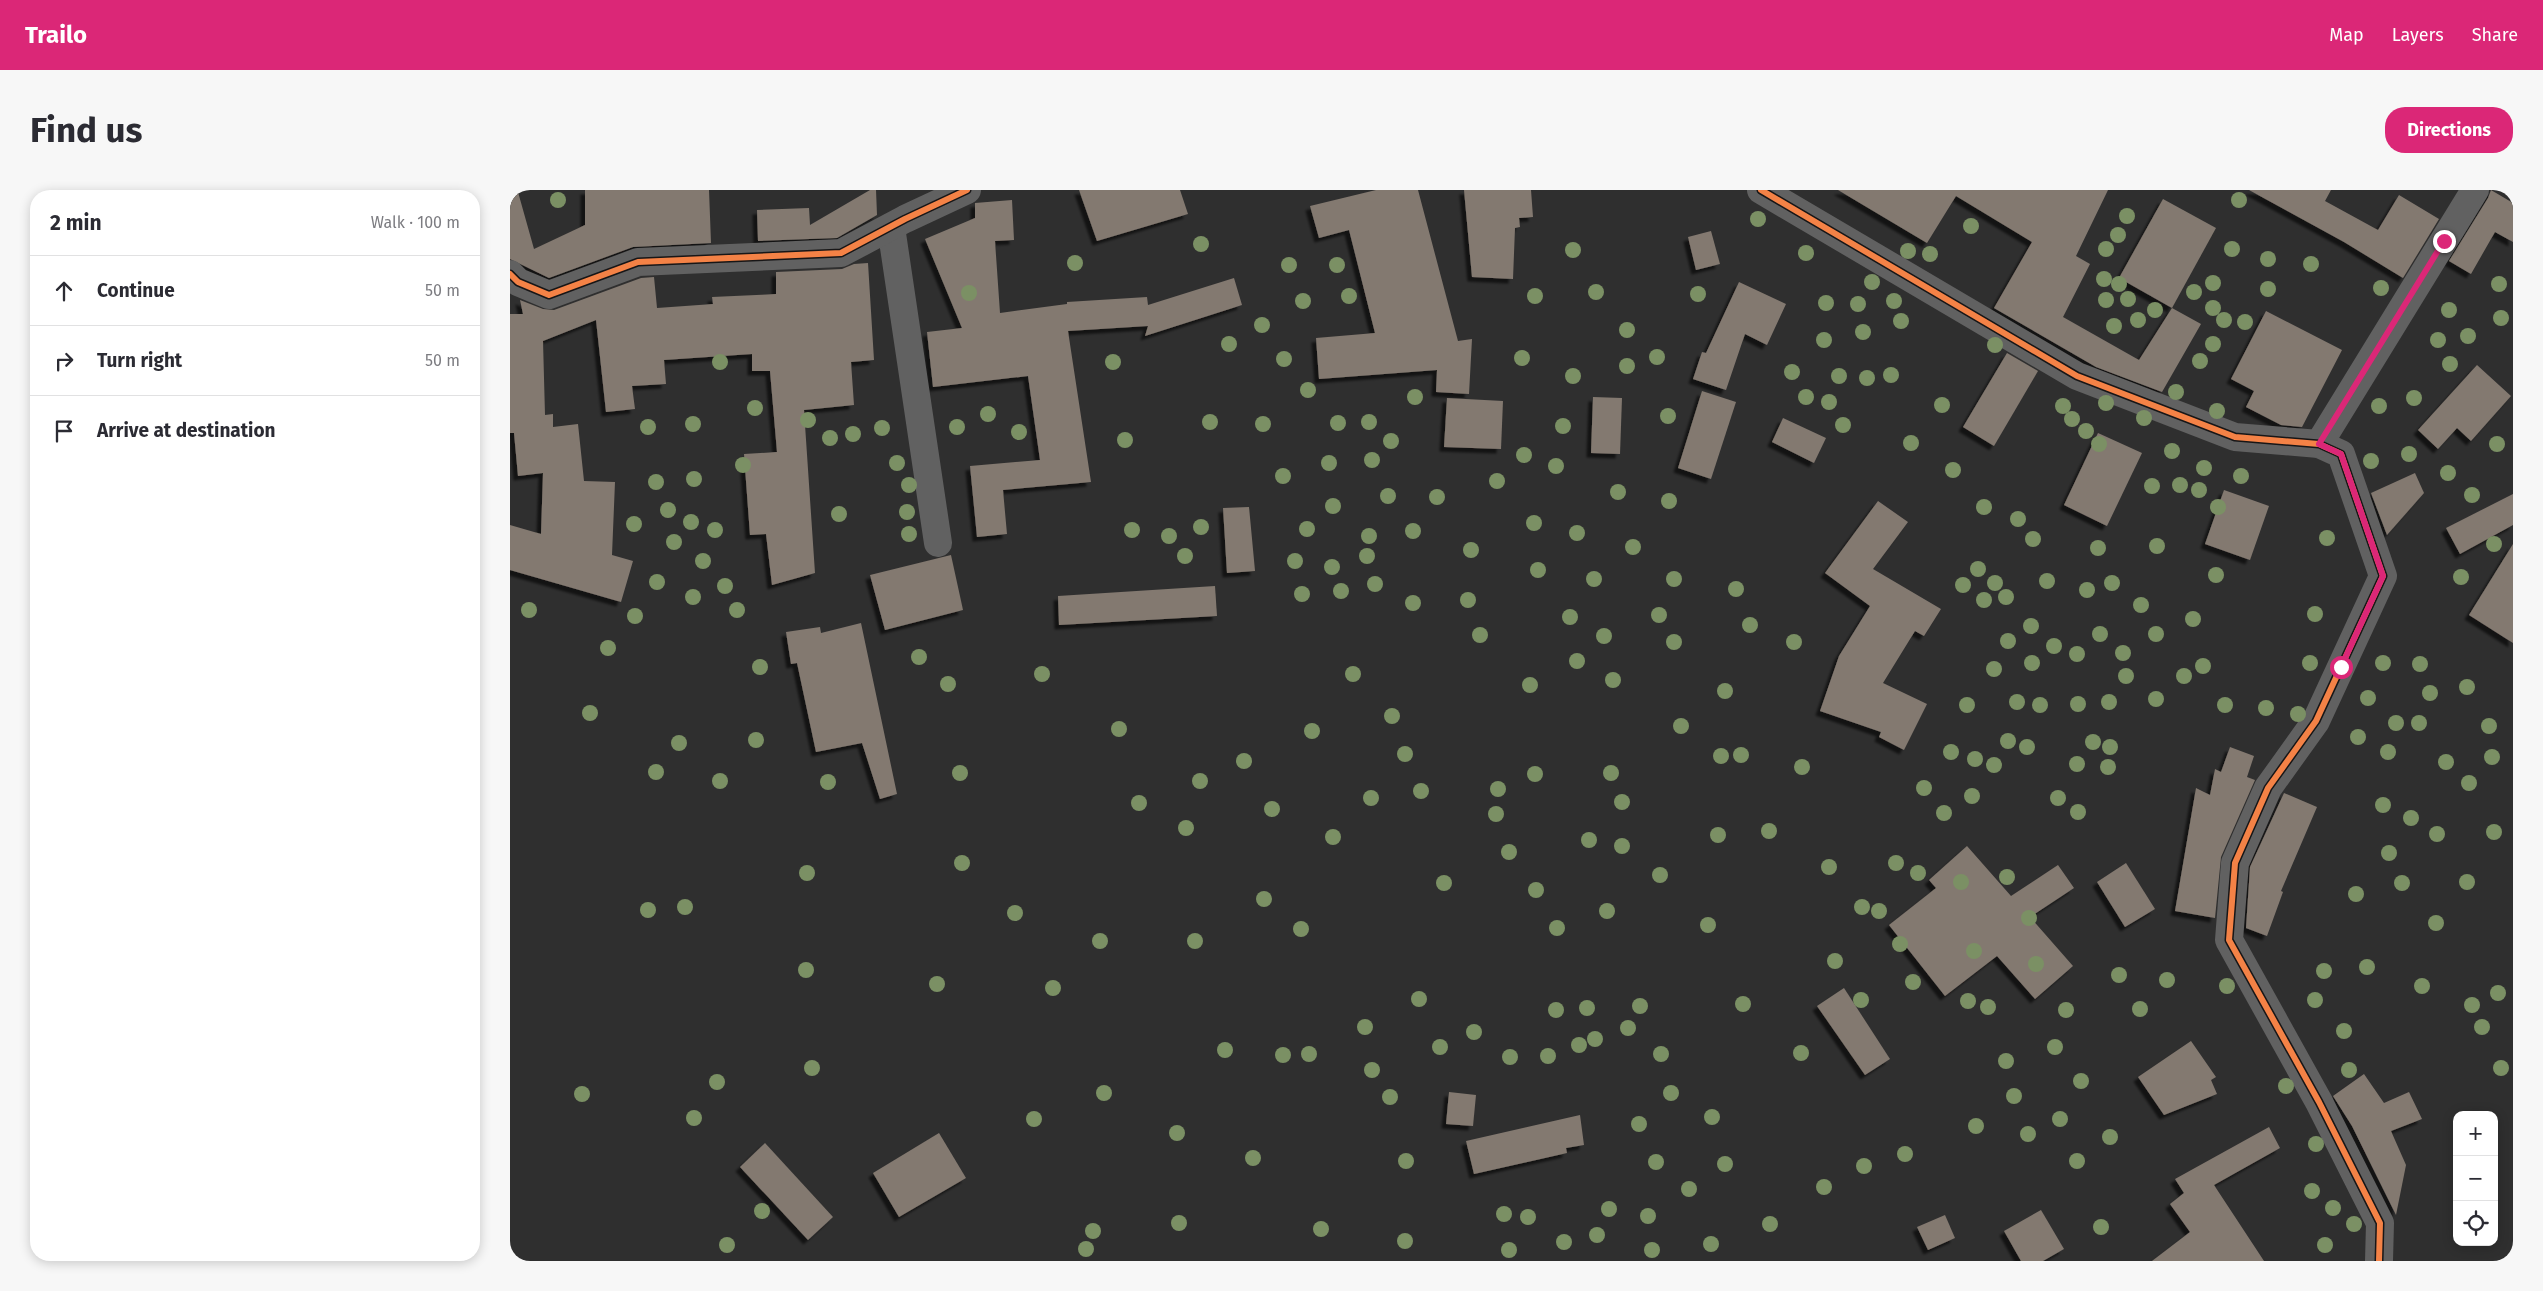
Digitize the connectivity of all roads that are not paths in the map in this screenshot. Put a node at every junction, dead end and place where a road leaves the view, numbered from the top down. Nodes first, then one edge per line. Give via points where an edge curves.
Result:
1 (967, 190) edge
2 (1761, 190) edge
3 (2475, 190) edge
4 (891, 227) junction
5 (510, 274) edge
6 (2319, 444) junction
7 (938, 543) dead end
8 (2379, 1261) edge

1 - 4 street
2 - 6 street via 2077,376 2235,437
3 - 6 street
4 - 5 street via 841,253 638,262 549,295 518,282
4 - 7 street
6 - 8 street via 2341,454 2383,576 2316,721 2268,788 2235,863 2229,940 2319,1102 2380,1223

